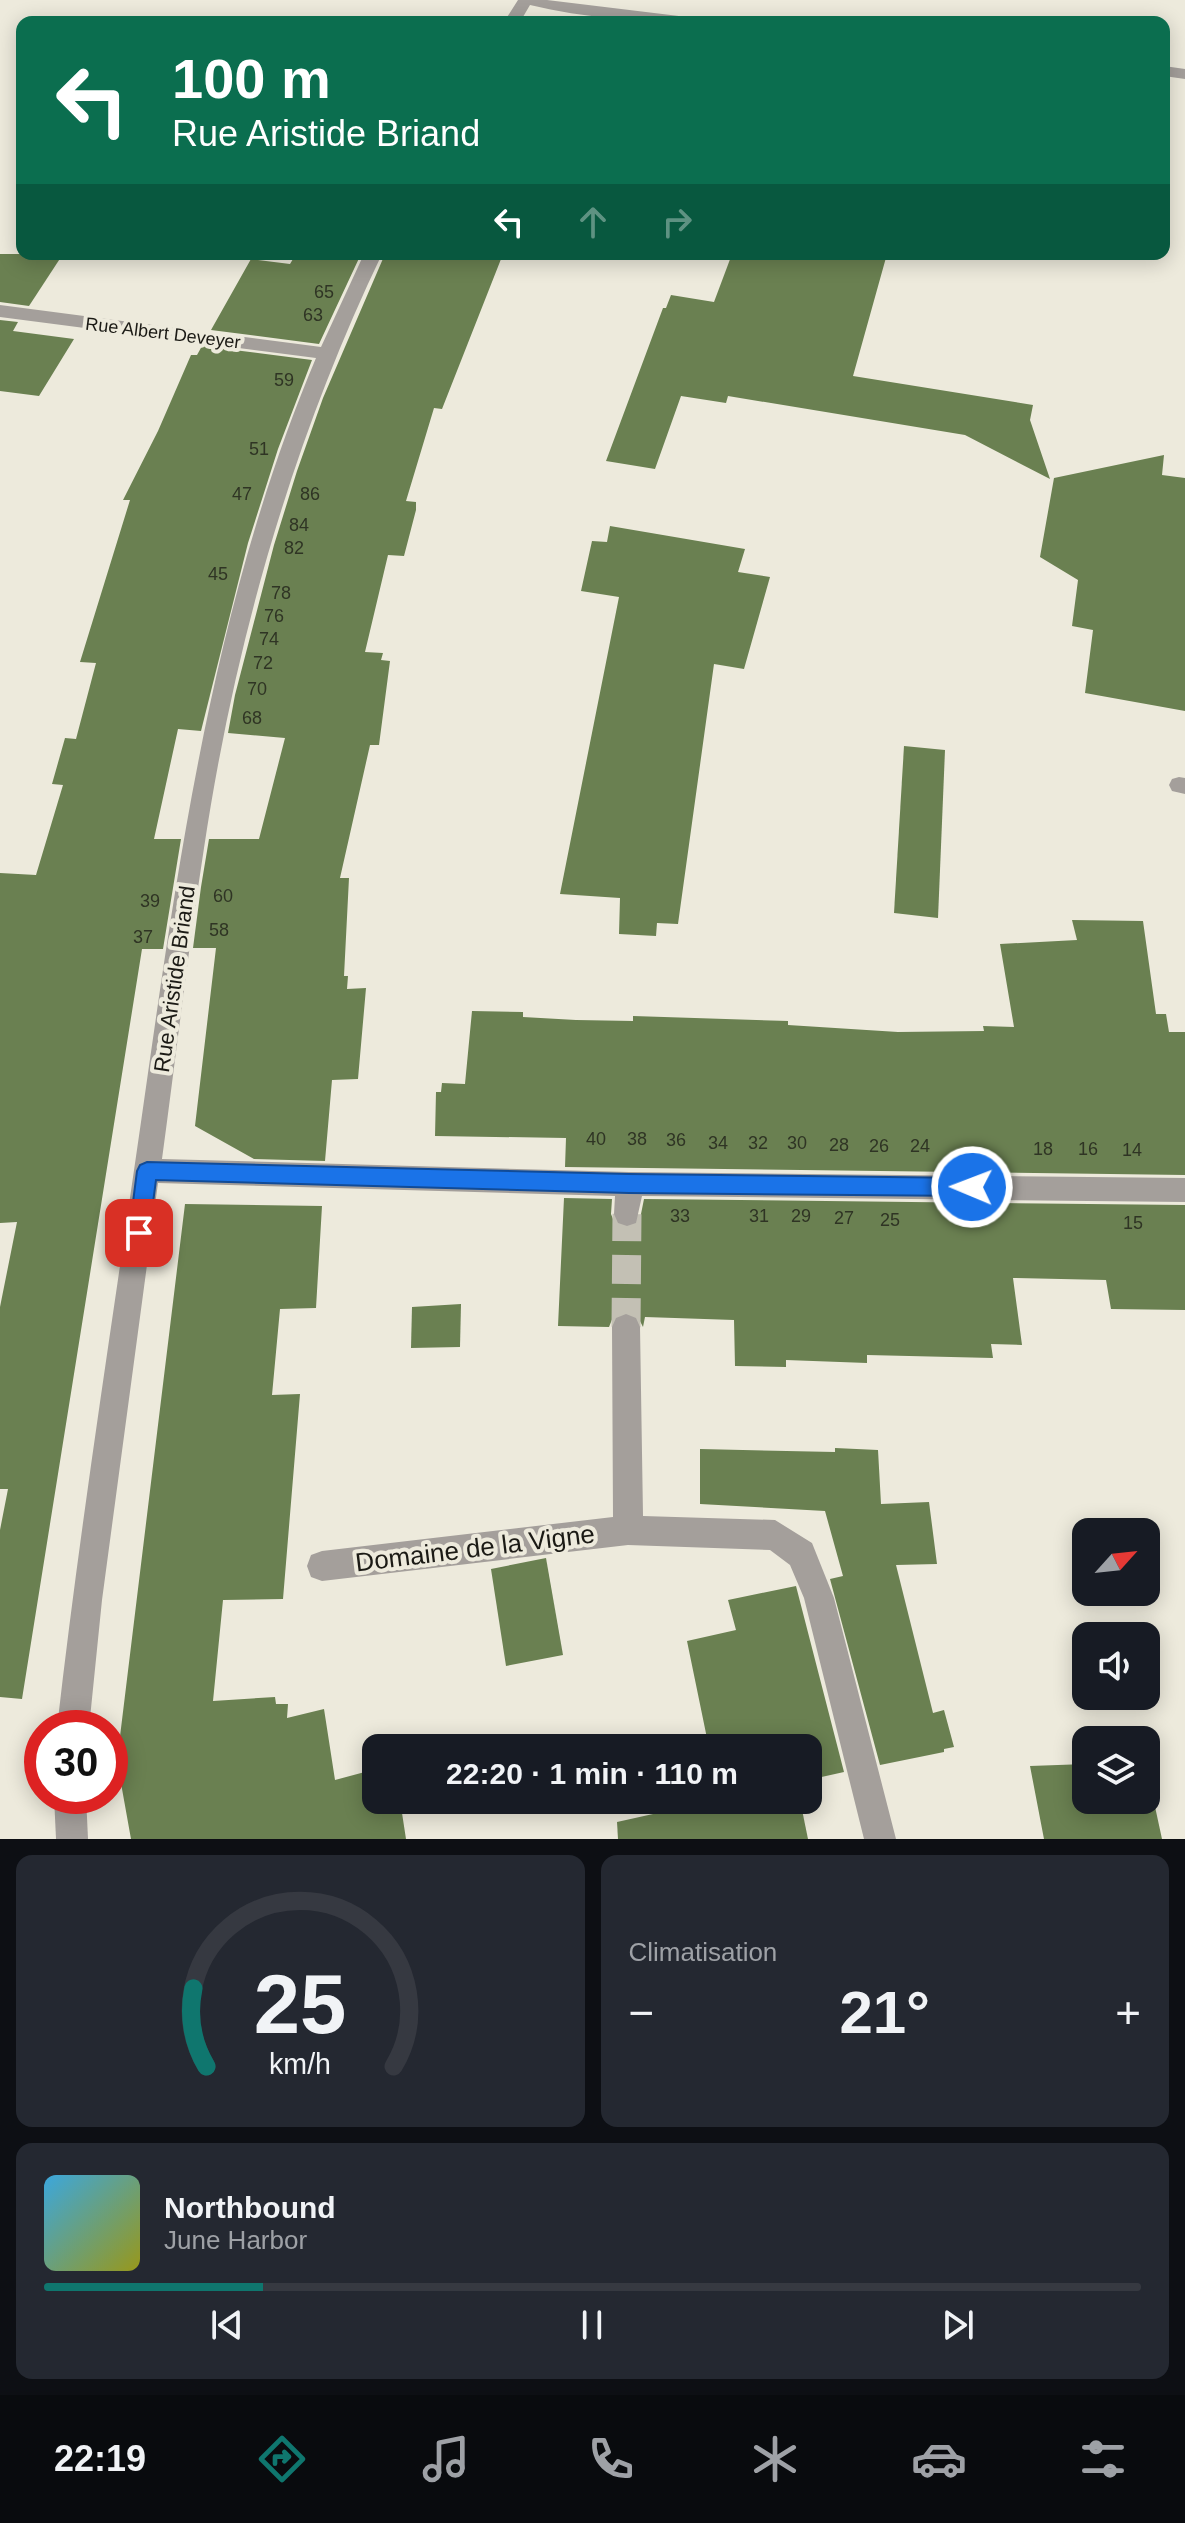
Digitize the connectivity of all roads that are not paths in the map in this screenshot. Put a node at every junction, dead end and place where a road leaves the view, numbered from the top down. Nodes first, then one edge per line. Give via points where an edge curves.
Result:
1 (526, 0) edge
2 (631, 16) edge
3 (370, 260) edge
4 (0, 311) edge
5 (325, 353) junction
6 (147, 1171) junction
7 (629, 1184) junction
8 (1185, 1190) edge
9 (627, 1214) tunnel mouth
10 (626, 1327) tunnel mouth
11 (628, 1530) junction
12 (322, 1566) dead end
13 (75, 1710) edge
14 (71, 1814) edge
15 (72, 1839) edge
16 (880, 1839) edge

1 - 2 street
3 - 5 street, Rue Aristide Briand
4 - 5 street, Rue Albert Deveyer
5 - 6 street, Rue Aristide Briand via 258,552 217,719 192,847
6 - 7 street
6 - 13 street, Rue Aristide Briand
7 - 8 street
7 - 9 street
10 - 11 street
11 - 12 street, Domaine de la Vigne
11 - 16 street, Domaine de la Vigne via 775,1535 801,1554 819,1598
14 - 15 street

